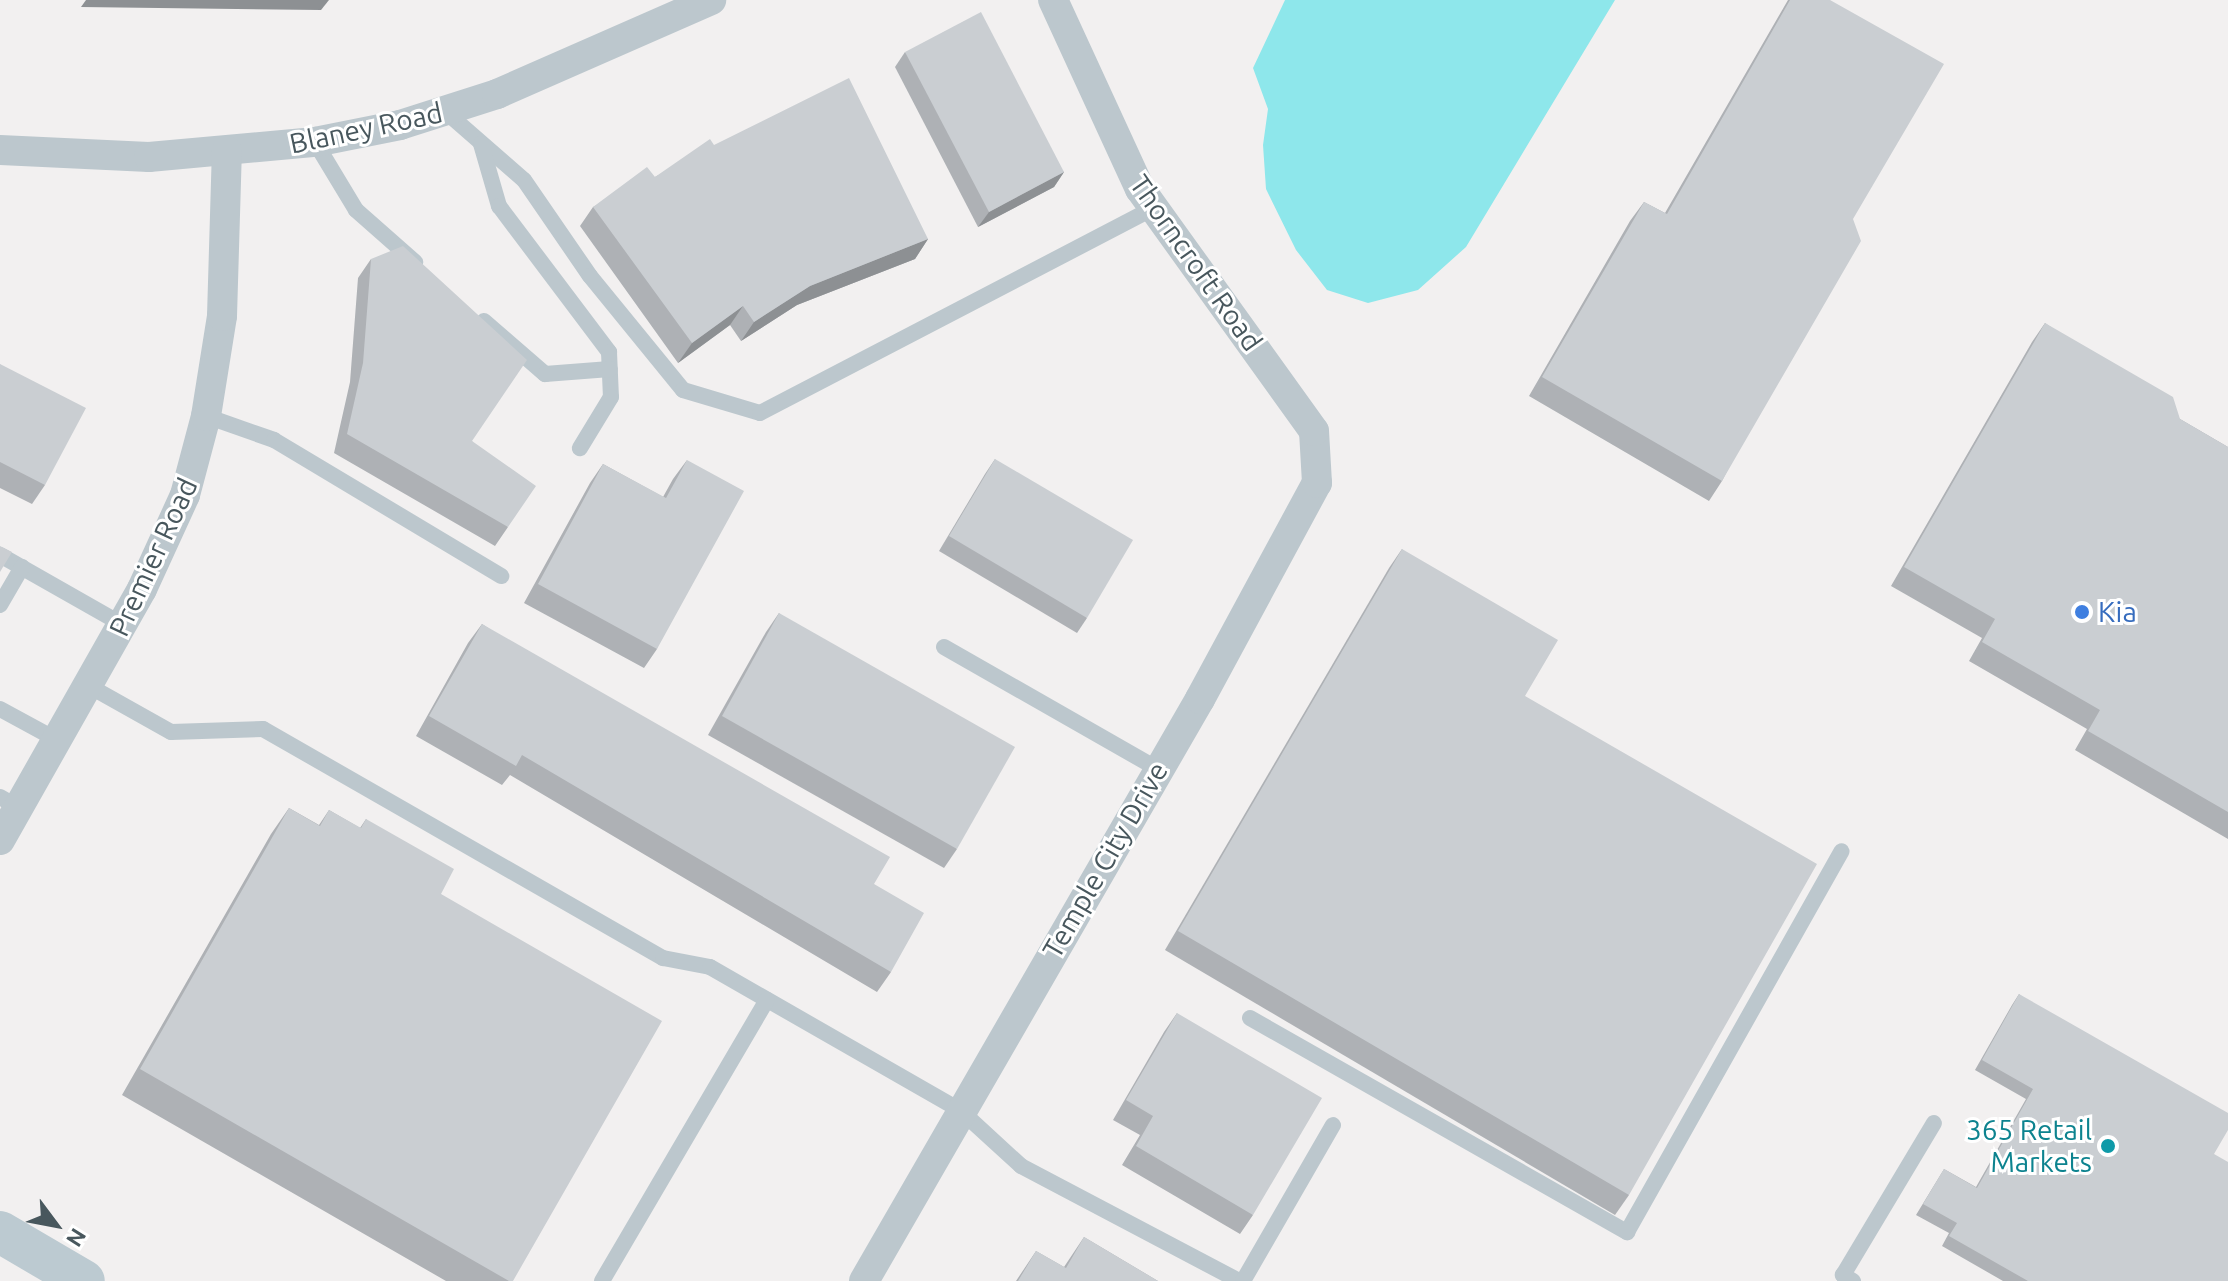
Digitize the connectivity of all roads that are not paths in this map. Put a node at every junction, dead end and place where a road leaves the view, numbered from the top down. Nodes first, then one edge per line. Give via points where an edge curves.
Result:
1 (711, 0) edge
2 (1053, 0) edge
3 (446, 112) junction
4 (315, 142) junction
5 (481, 143) junction
6 (0, 150) edge
7 (227, 151) junction
8 (1153, 208) junction
9 (426, 271) edge
10 (473, 311) edge
11 (610, 369) junction
12 (206, 416) junction
13 (1314, 431) joint
14 (580, 448) dead end
15 (0, 555) edge
16 (22, 567) junction
17 (501, 576) dead end
18 (0, 605) edge
19 (123, 625) junction
20 (944, 647) dead end
21 (89, 686) junction
22 (0, 709) edge
23 (57, 740) junction
24 (1158, 769) junction
25 (9, 802) edge
26 (0, 840) edge
27 (1842, 851) dead end
28 (767, 1000) junction
29 (1250, 1018) dead end
30 (961, 1111) junction
31 (1934, 1123) dead end
32 (1333, 1125) dead end
33 (0, 1232) edge
34 (61, 1275) edge
35 (602, 1281) edge
36 (864, 1281) edge
37 (1241, 1281) edge
38 (1853, 1281) edge

1 - 3 street, Blaney Road
2 - 8 street, Thorncroft Road via 1090,88
3 - 4 street, Blaney Road
3 - 5 lane
4 - 7 street, Blaney Road
4 - 9 lane via 356,210
5 - 8 lane via 524,180 590,276 683,390 760,413
5 - 11 lane via 499,206 609,352
6 - 7 street, Blaney Road via 149,157
7 - 12 street, Premier Road via 222,316
8 - 13 street, Thorncroft Road
10 - 11 lane via 545,374
11 - 14 lane via 611,397
12 - 17 lane via 274,440
12 - 19 street, Premier Road via 185,495
13 - 24 street, Temple City Drive via 1317,483 1305,510
15 - 16 lane
16 - 18 lane
16 - 19 lane
19 - 21 street, Premier Road
20 - 24 lane
21 - 23 street, Premier Road
21 - 28 lane via 171,732 263,729 663,958 710,967
22 - 23 lane
23 - 25 street, Premier Road
24 - 30 street, Temple City Drive
25 - 26 street, Premier Road
27 - 29 lane via 1627,1232
28 - 30 lane
28 - 35 lane
30 - 36 street, Temple City Drive
30 - 37 lane via 1021,1166
31 - 38 lane via 1843,1275
32 - 37 lane
33 - 34 main road

